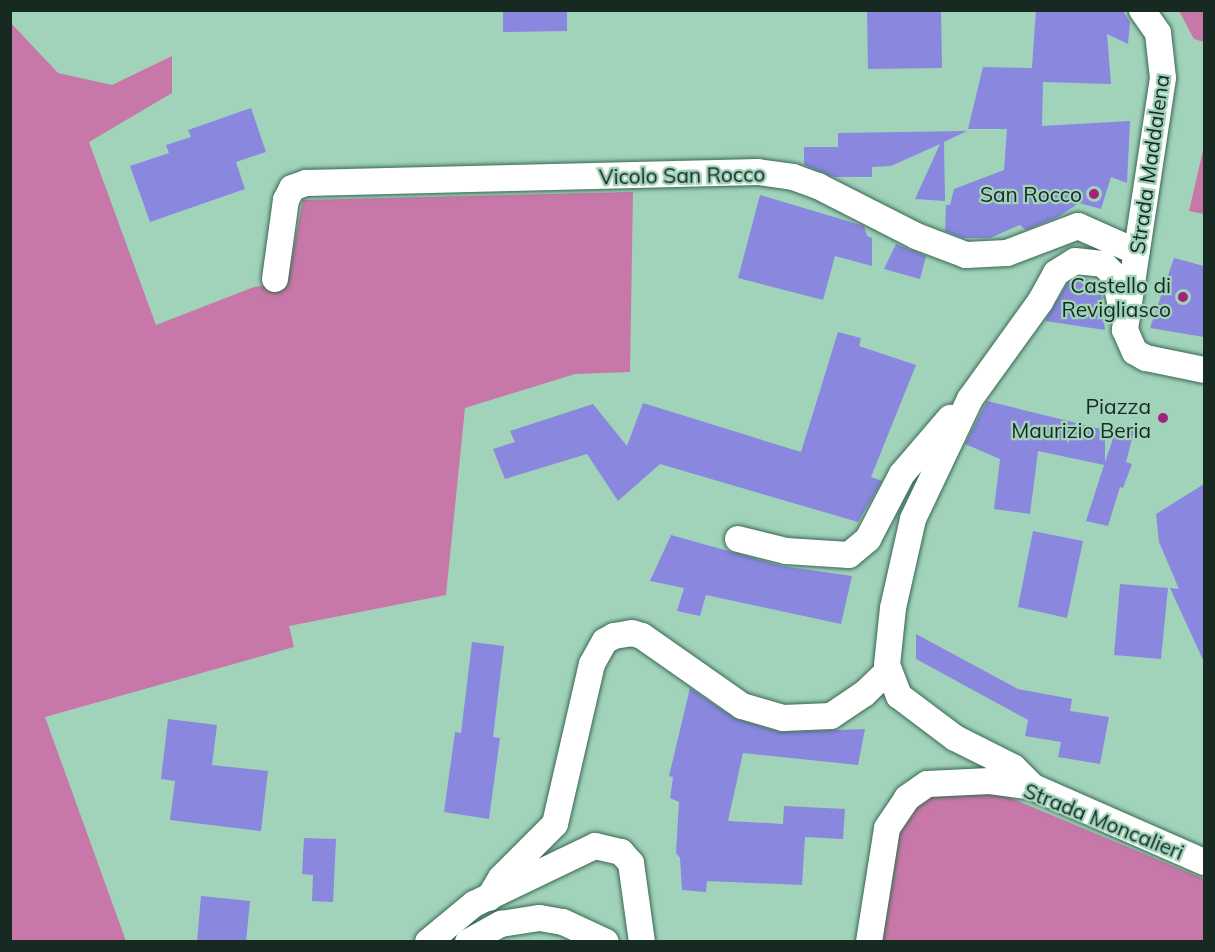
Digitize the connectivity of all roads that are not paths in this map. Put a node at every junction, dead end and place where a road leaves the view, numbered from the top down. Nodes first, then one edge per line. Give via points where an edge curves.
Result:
1 (1142, 10) edge
2 (1137, 252) junction
3 (274, 279) dead end
4 (1127, 317) junction
5 (1204, 370) edge
6 (970, 399) junction
7 (738, 539) dead end
8 (888, 671) junction
9 (1033, 787) junction
10 (1204, 862) edge
11 (489, 898) junction
12 (428, 942) edge
13 (468, 942) edge
14 (606, 942) edge
15 (642, 942) edge
16 (868, 942) edge

1 - 2 street, Strada Maddalena via 1158,33 1163,78
2 - 3 street, Vicolo San Rocco via 1078,226 1006,253 966,255 916,236 818,186 794,177 758,172 306,183 291,188 286,200
2 - 4 street, Strada Maddalena
4 - 5 street via 1125,330 1134,352
4 - 6 street via 1114,275 1103,264 1089,260 1067,264 1056,273 1040,302
6 - 7 street via 903,474 868,539 849,555 795,552
6 - 8 street via 913,519 893,608
8 - 9 street via 898,696 919,715 1013,767
8 - 11 street via 864,694 831,716 783,718 742,706 642,636 614,636 605,642 592,664 555,824 501,878
9 - 10 street, Strada Moncalieri
9 - 16 street, Strada Moncalieri via 950,781 927,784 907,798 887,828
11 - 12 street via 474,904
11 - 15 street via 581,850 607,846 621,852 631,863
13 - 14 street via 501,924 540,918 563,922

